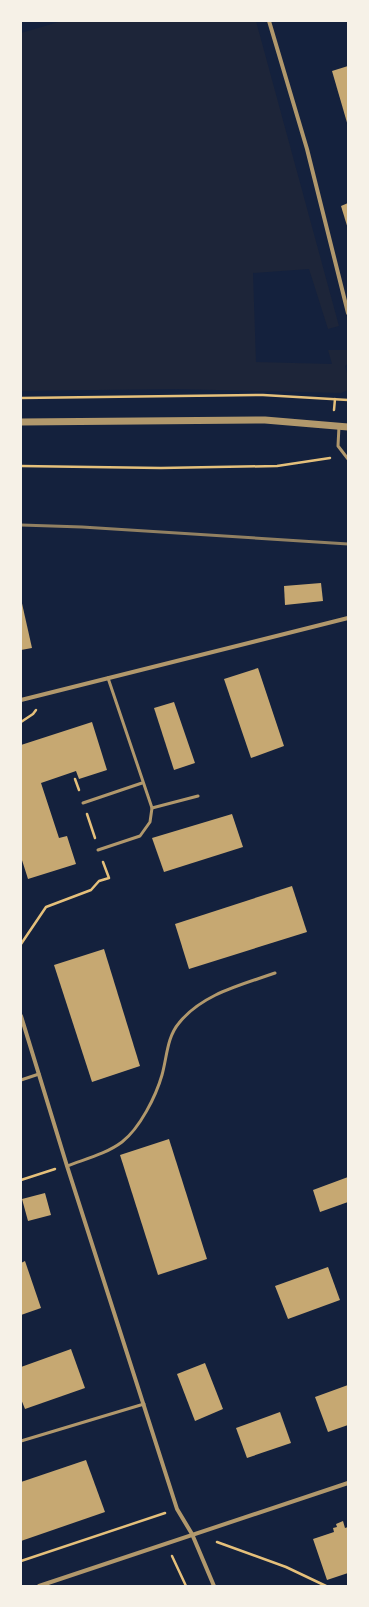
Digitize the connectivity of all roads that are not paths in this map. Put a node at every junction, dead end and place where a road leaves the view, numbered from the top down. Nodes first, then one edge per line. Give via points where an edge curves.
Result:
1 (270, 21) edge
2 (348, 314) edge
3 (21, 422) edge
4 (339, 426) junction
5 (348, 427) edge
6 (348, 459) edge
7 (348, 618) edge
8 (108, 678) junction
9 (21, 700) edge
10 (142, 783) junction
11 (198, 796) dead end
12 (83, 803) road end
13 (152, 808) junction
14 (98, 850) road end
15 (275, 973) dead end
16 (21, 1016) edge
17 (39, 1074) junction
18 (21, 1080) edge
19 (67, 1166) junction
20 (144, 1404) junction
21 (21, 1441) edge
22 (348, 1483) edge
23 (192, 1534) junction
24 (39, 1586) edge
25 (214, 1586) edge

1 - 2 street via 307,149
3 - 4 street via 265,420
4 - 5 street
4 - 6 lane via 338,446
7 - 8 street
8 - 9 street
8 - 10 lane
10 - 12 lane
10 - 13 lane
11 - 13 lane
13 - 14 lane via 150,822 140,836
15 - 19 lane via 198,1004 178,1023 168,1044 158,1086 142,1119 123,1142 103,1153
16 - 17 street
17 - 18 lane
17 - 19 street
19 - 20 street
20 - 21 lane
20 - 23 street via 177,1509
22 - 23 street
23 - 24 street
23 - 25 street

